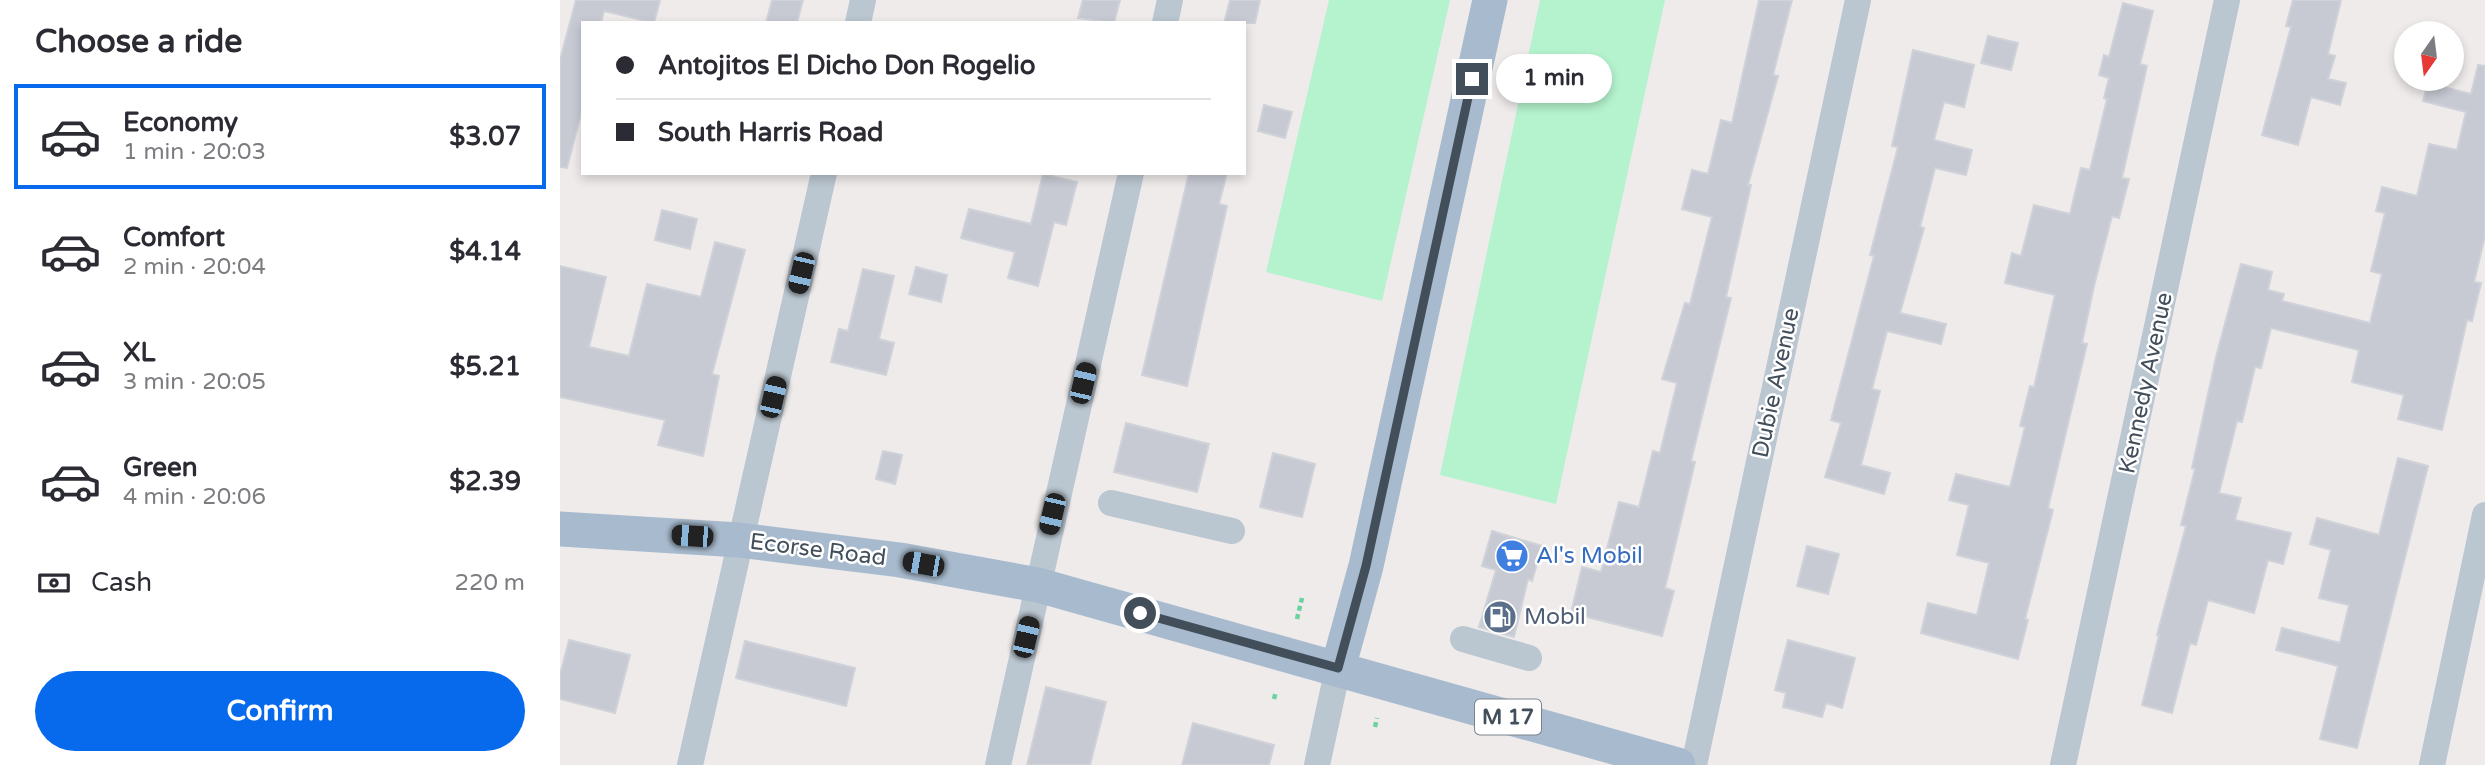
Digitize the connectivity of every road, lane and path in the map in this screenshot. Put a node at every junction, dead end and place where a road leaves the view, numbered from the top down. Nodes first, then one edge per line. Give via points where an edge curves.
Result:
1 (863, 0) edge
2 (1170, 0) edge
3 (1490, 0) edge
4 (1858, 0) edge
5 (2227, 0) edge
6 (858, 21) edge
7 (1165, 21) edge
8 (824, 175) edge
9 (1131, 175) edge
10 (1111, 503) dead end
11 (2485, 515) edge
12 (560, 529) edge
13 (1232, 531) dead end
14 (739, 540) junction
15 (1038, 585) junction
16 (1302, 598) dead end
17 (1297, 619) dead end
18 (1462, 639) dead end
19 (1529, 658) dead end
20 (1338, 668) junction
21 (1276, 691) dead end
22 (1274, 699) dead end
23 (1377, 718) dead end
24 (1375, 727) dead end
25 (690, 765) edge
26 (998, 765) edge
27 (1317, 765) edge
28 (1678, 765) edge
29 (1694, 765) edge
30 (2063, 765) edge
31 (2432, 765) edge

1 - 6 street
2 - 7 street
3 - 20 main road via 1369,553
4 - 29 street, Dubie Avenue
5 - 30 street, Kennedy Avenue
8 - 14 street
9 - 15 street
10 - 13 street
11 - 31 street
12 - 14 main road, Ecorse Road / M 17
14 - 15 main road, Ecorse Road / M 17 via 900,560
14 - 25 street
15 - 20 main road, Ecorse Road / M 17
15 - 26 street
16 - 17 path
18 - 19 street
20 - 27 street
20 - 28 main road, Ecorse Road / M 17
21 - 22 path
23 - 24 path

